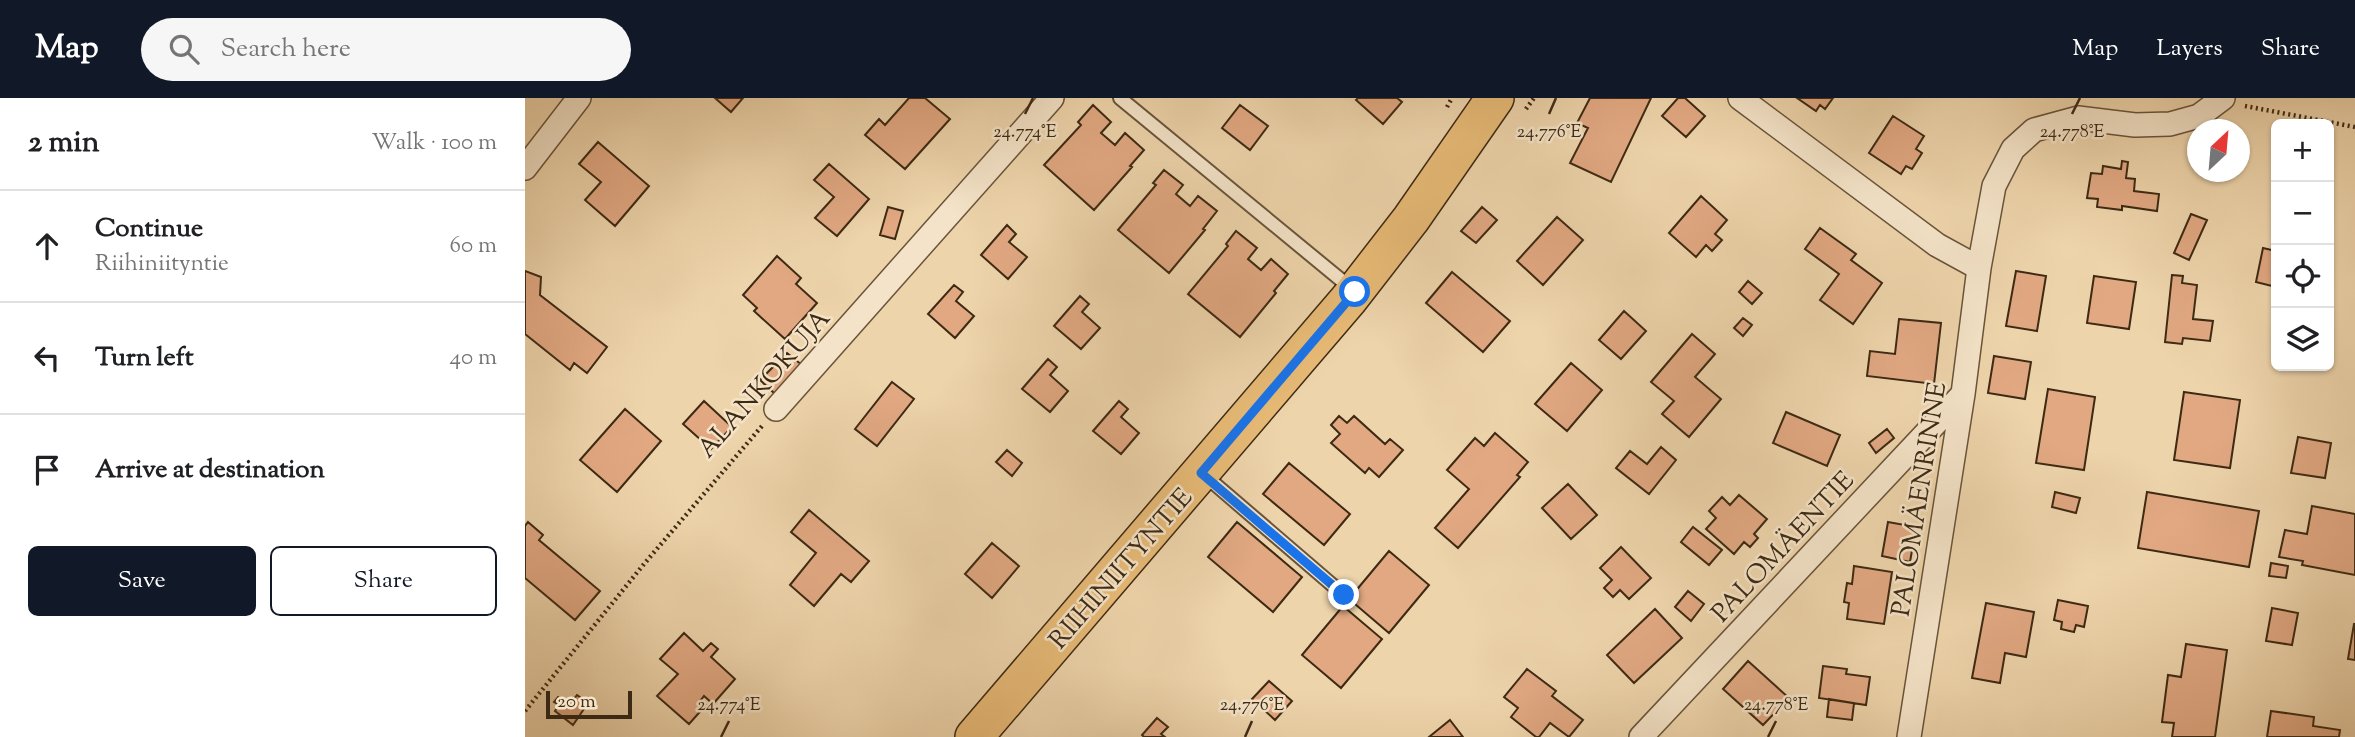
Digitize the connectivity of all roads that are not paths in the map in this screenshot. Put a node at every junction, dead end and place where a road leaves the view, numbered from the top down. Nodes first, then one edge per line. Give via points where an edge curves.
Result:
1 (579, 98) edge
2 (1052, 98) edge
3 (1120, 98) edge
4 (1495, 98) edge
5 (1741, 98) edge
6 (2222, 100) edge
7 (525, 167) edge
8 (1979, 268) junction
9 (1355, 292) junction
10 (1963, 394) junction
11 (776, 409) road end
12 (1201, 473) junction
13 (1344, 595) dead end
14 (974, 737) edge
15 (1641, 737) edge
16 (1909, 737) edge

1 - 7 street
2 - 11 street, ALANKOKUJA
3 - 9 lane
4 - 9 main road, RIIHINIITYNTIE
5 - 8 street via 1937,245
6 - 8 street, PALOMÄENRINNE via 2199,116 2170,124 2078,118 2034,130 2013,149 1994,186
8 - 10 street, PALOMÄENRINNE
9 - 12 main road, RIIHINIITYNTIE
10 - 15 street, PALOMÄENTIE
10 - 16 street, PALOMÄENRINNE
12 - 13 lane
12 - 14 main road, RIIHINIITYNTIE

